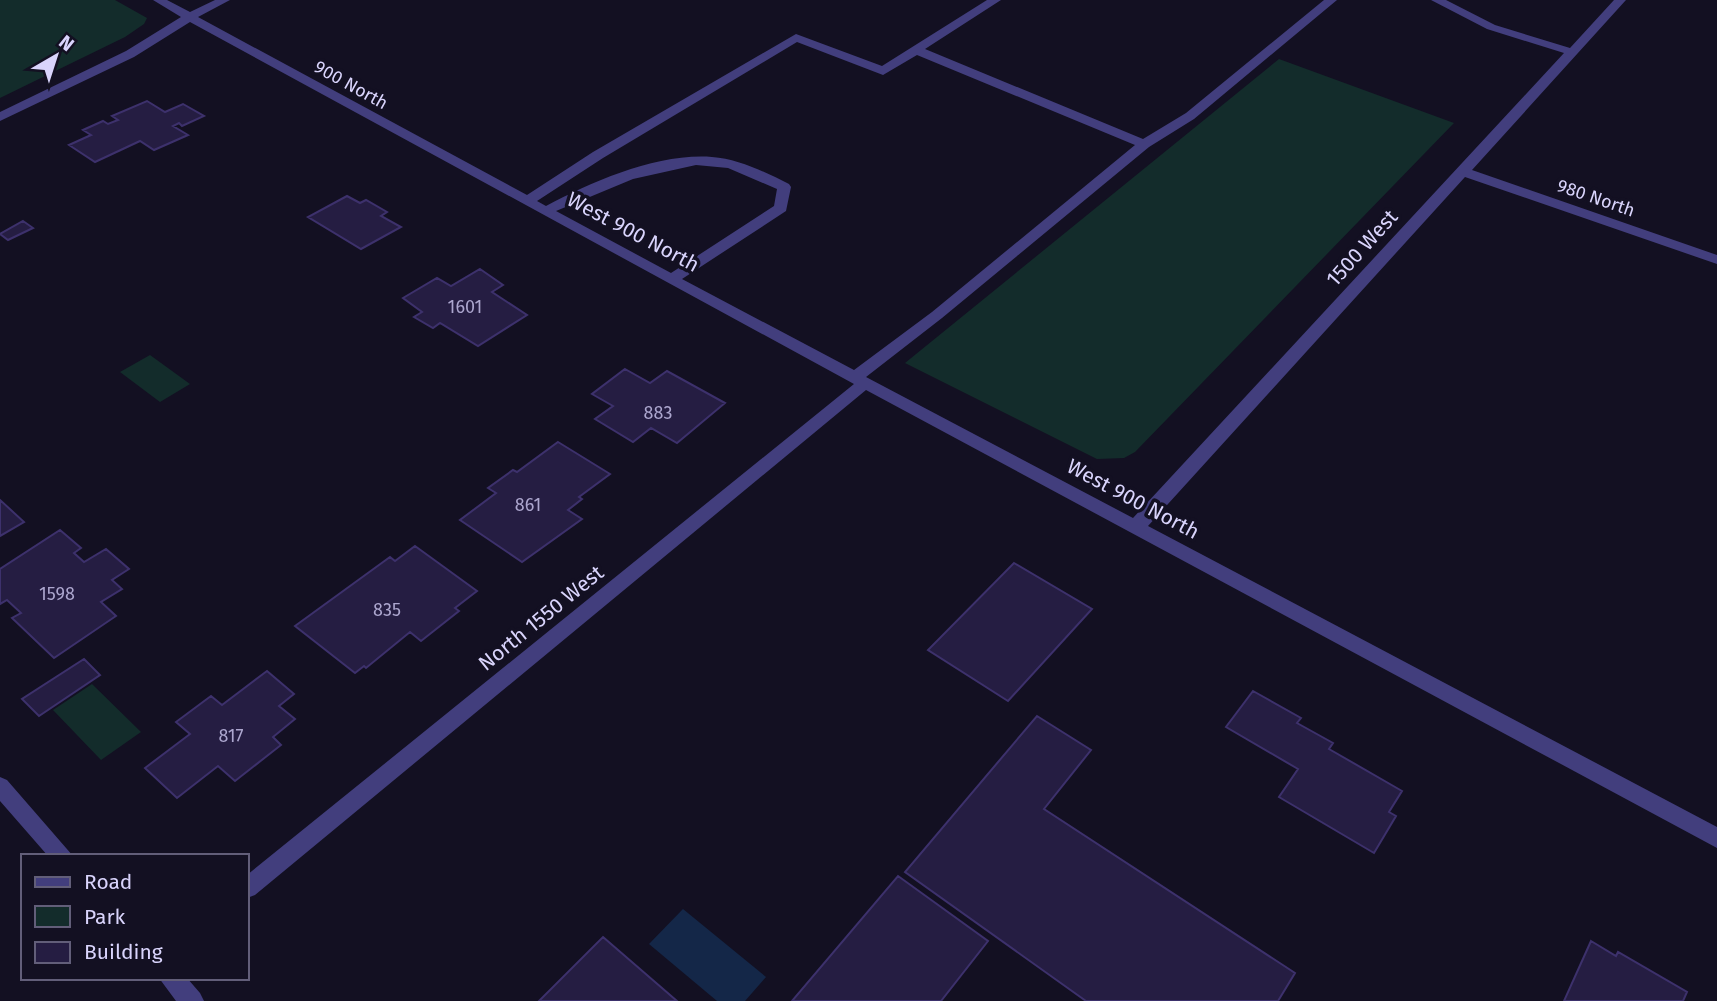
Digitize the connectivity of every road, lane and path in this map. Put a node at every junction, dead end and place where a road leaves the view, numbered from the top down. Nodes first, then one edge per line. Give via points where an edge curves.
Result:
1 (159, 0) edge
2 (224, 0) edge
3 (995, 0) edge
4 (1332, 0) edge
5 (1437, 0) edge
6 (1620, 0) edge
7 (189, 17) junction
8 (916, 50) junction
9 (1572, 52) junction
10 (0, 117) edge
11 (1144, 144) junction
12 (1462, 171) junction
13 (527, 201) junction
14 (546, 211) junction
15 (1717, 260) edge
16 (672, 279) junction
17 (859, 381) junction
18 (1137, 526) junction
19 (0, 786) edge
20 (1717, 838) edge
21 (60, 854) edge
22 (248, 887) edge
23 (173, 980) edge
24 (192, 1001) edge

1 - 7 street, 900 North
2 - 7 street
3 - 8 street
4 - 11 street, North 1550 West via 1190,116
5 - 9 street via 1491,27
6 - 9 street, 1500 West
7 - 10 street via 130,54
7 - 13 street, 900 North
8 - 11 street
8 - 13 street via 883,71 796,38
9 - 12 street, 1500 West
11 - 17 street, North 1550 West
12 - 15 street, 980 North
12 - 18 street, 1500 West
13 - 14 street, West 900 North
14 - 16 street, West 900 North
14 - 16 street via 571,197 674,164 711,160 747,168 784,187 781,208
16 - 17 street, West 900 North
17 - 18 street, West 900 North
17 - 22 street, North 1550 West
18 - 20 street, West 900 North
19 - 21 street
23 - 24 street

